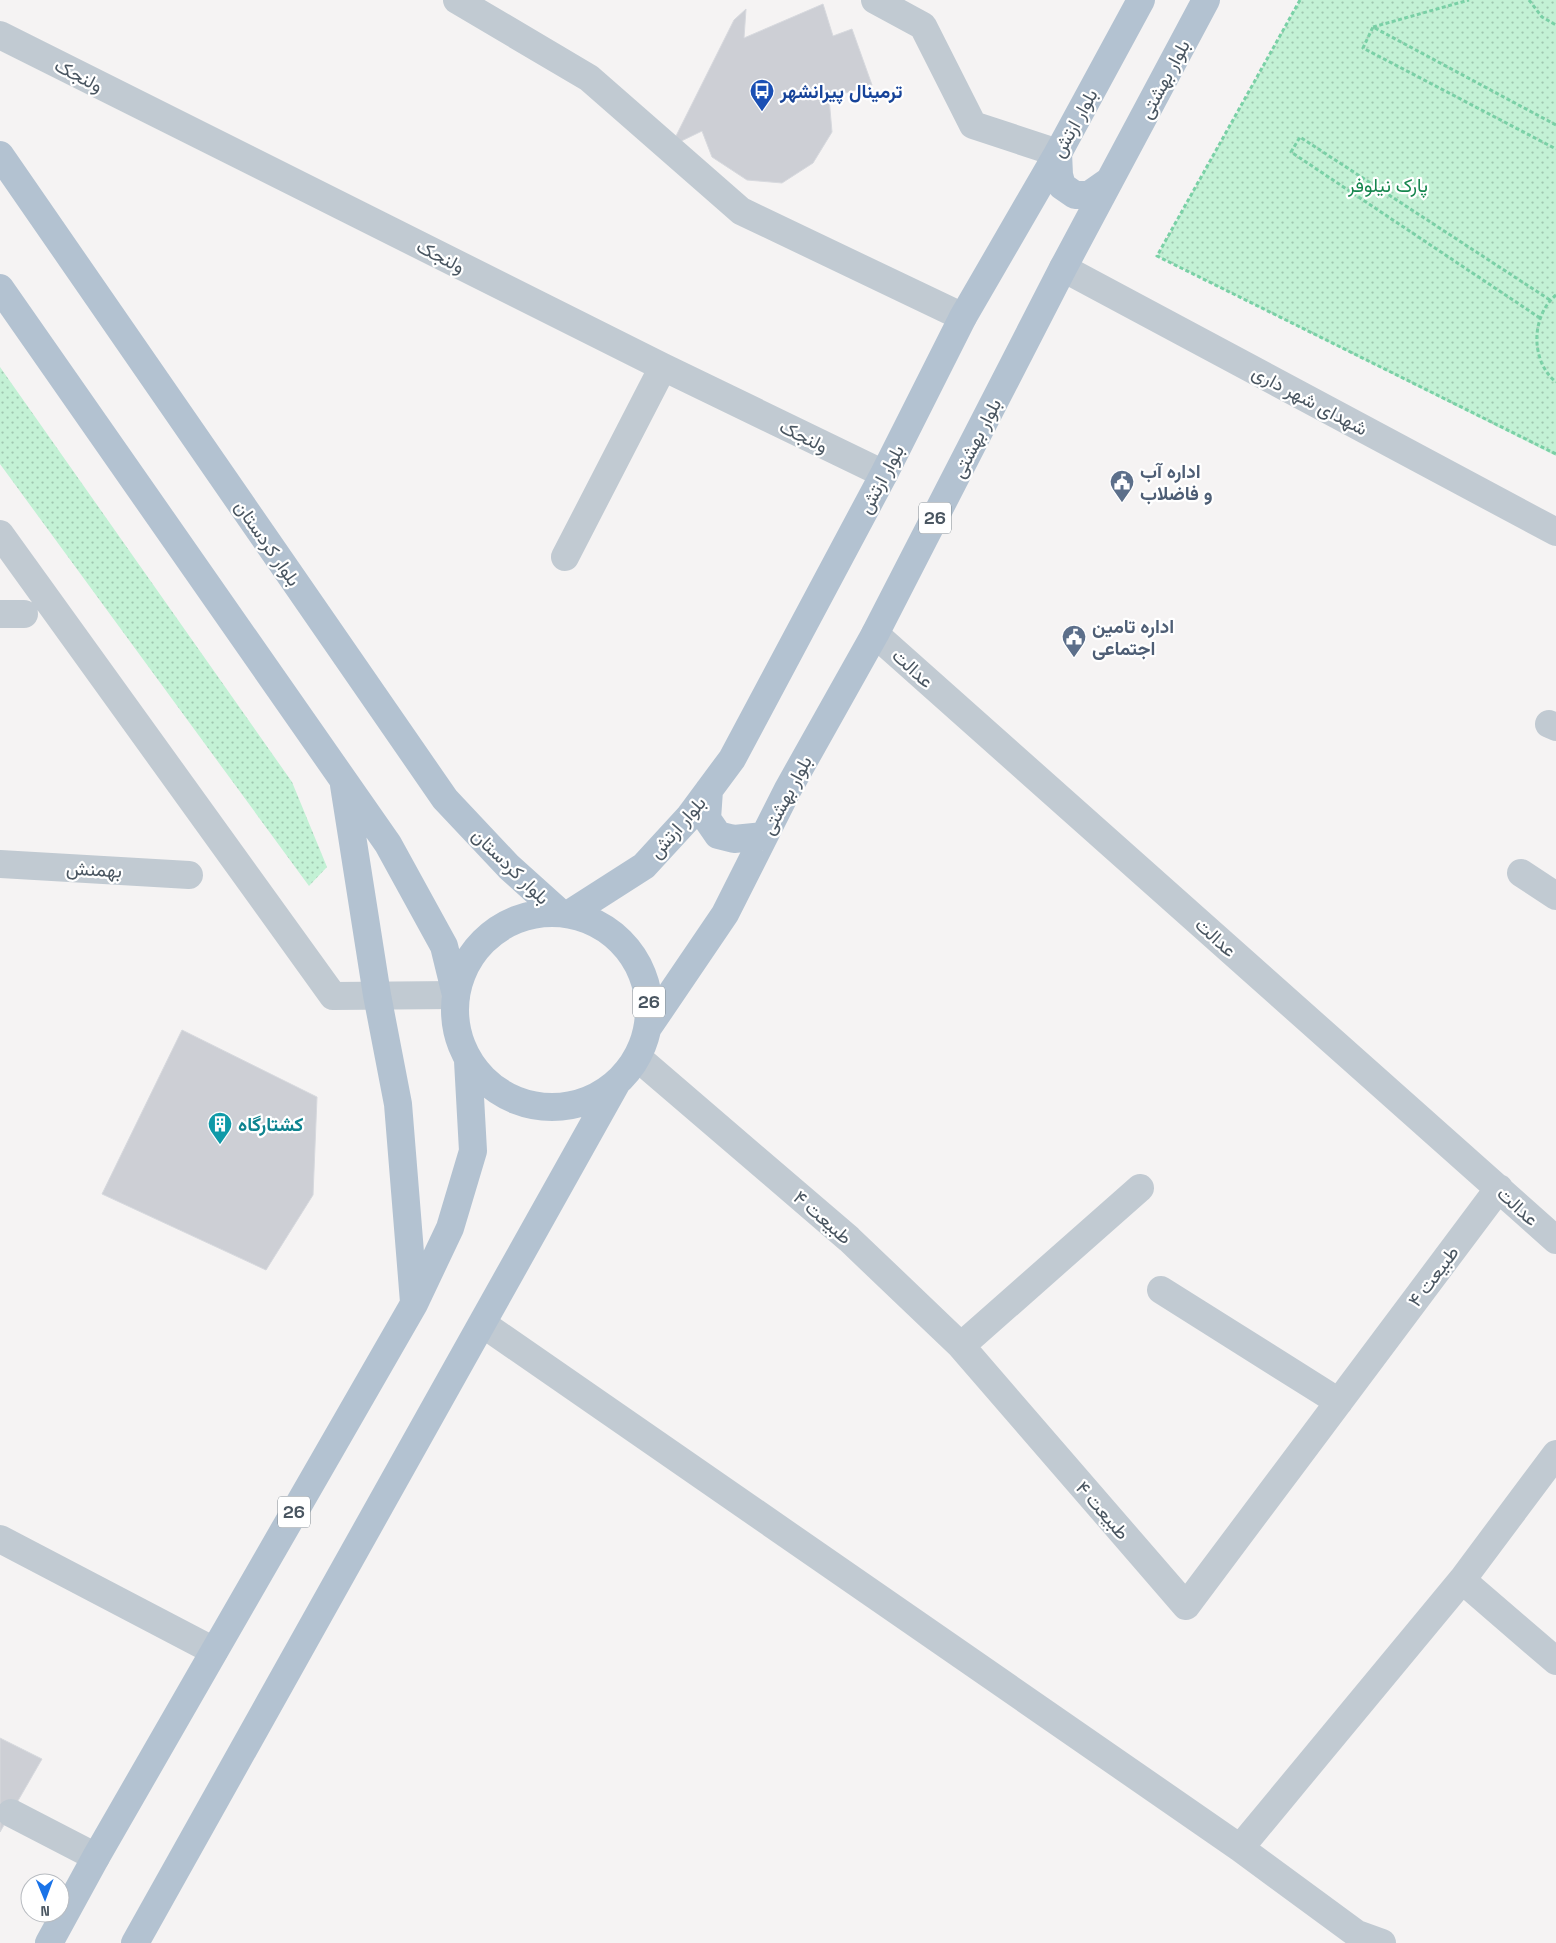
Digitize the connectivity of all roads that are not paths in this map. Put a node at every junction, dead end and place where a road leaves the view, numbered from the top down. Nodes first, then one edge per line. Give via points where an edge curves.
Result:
1 (457, 0) edge
2 (875, 0) edge
3 (1141, 0) edge
4 (1206, 0) edge
5 (0, 35) edge
6 (1058, 153) junction
7 (0, 155) edge
8 (1109, 181) junction
9 (1063, 268) junction
10 (0, 288) edge
11 (963, 317) junction
12 (664, 367) junction
13 (884, 474) junction
14 (1556, 532) edge
15 (0, 534) edge
16 (565, 556) dead end
17 (875, 634) junction
18 (343, 779) junction
19 (709, 790) junction
20 (764, 836) junction
21 (0, 864) edge
22 (1521, 873) dead end
23 (189, 875) dead end
24 (1556, 896) edge
25 (564, 913) junction
26 (456, 994) junction
27 (377, 995) junction
28 (649, 1026) junction
29 (638, 1058) junction
30 (468, 1060) junction
31 (616, 1084) junction
32 (1140, 1188) dead end
33 (1499, 1188) junction
34 (1556, 1240) edge
35 (1161, 1290) dead end
36 (414, 1304) junction
37 (483, 1324) junction
38 (961, 1346) junction
39 (1339, 1402) junction
40 (1556, 1454) edge
41 (0, 1539) edge
42 (1462, 1580) junction
43 (214, 1651) junction
44 (1556, 1661) edge
45 (11, 1814) dead end
46 (1240, 1848) junction
47 (96, 1857) junction
48 (138, 1942) edge
49 (49, 1943) edge
50 (1382, 1943) edge

1 - 11 street via 590,78 741,212
2 - 6 street via 923,26 973,125
3 - 6 main road, بلوار ارتش / 26
4 - 8 main road, بلوار بهشتی / 26
5 - 12 street, ولنجک
6 - 8 main road via 1058,174 1062,186 1076,195 1089,195
6 - 11 main road, بلوار ارتش / 26
7 - 25 main road, بلوار کردستان via 445,800 509,867
8 - 9 main road, بلوار بهشتی / 26
9 - 14 street, شهدای شهر داری
9 - 17 main road, بلوار بهشتی / 26
10 - 18 main road
11 - 13 main road, بلوار ارتش / 26
12 - 13 street, ولنجک
12 - 16 street
13 - 19 main road, بلوار ارتش / 26 via 732,759
15 - 27 street via 332,996
17 - 20 main road, بلوار بهشتی / 26
17 - 33 street, عدالت
18 - 26 main road via 388,844 444,946
18 - 27 main road
19 - 20 main road via 707,819 718,835 734,839
19 - 25 main road, بلوار ارتش / 26 via 644,866
20 - 28 main road, بلوار بهشتی / 26 via 725,914
21 - 23 street, بهمنش
22 - 24 street
25 - 26 main road, 26 via 530,915 503,926 480,943 464,967
25 - 28 main road, 26 via 598,924 622,941 640,966 649,996
26 - 27 street
26 - 30 main road, 26 via 459,1040
27 - 36 main road via 398,1104
28 - 29 main road, 26
29 - 31 main road, 26
29 - 38 street, طبیعت ۴ via 849,1239
30 - 31 main road, 26 via 490,1086 529,1104 554,1108 587,1101
30 - 36 main road, 26 via 473,1151 450,1228
31 - 37 main road, 26
32 - 38 street
33 - 34 street, عدالت
33 - 39 street, طبیعت ۴
35 - 39 street
36 - 43 main road, 26
37 - 46 street
37 - 48 main road, 26
38 - 39 street, طبیعت ۴ via 1186,1606
40 - 42 street
41 - 43 street
42 - 44 street
42 - 46 street
43 - 47 main road, 26
45 - 47 street
46 - 50 street via 1357,1934
47 - 49 main road, 26

